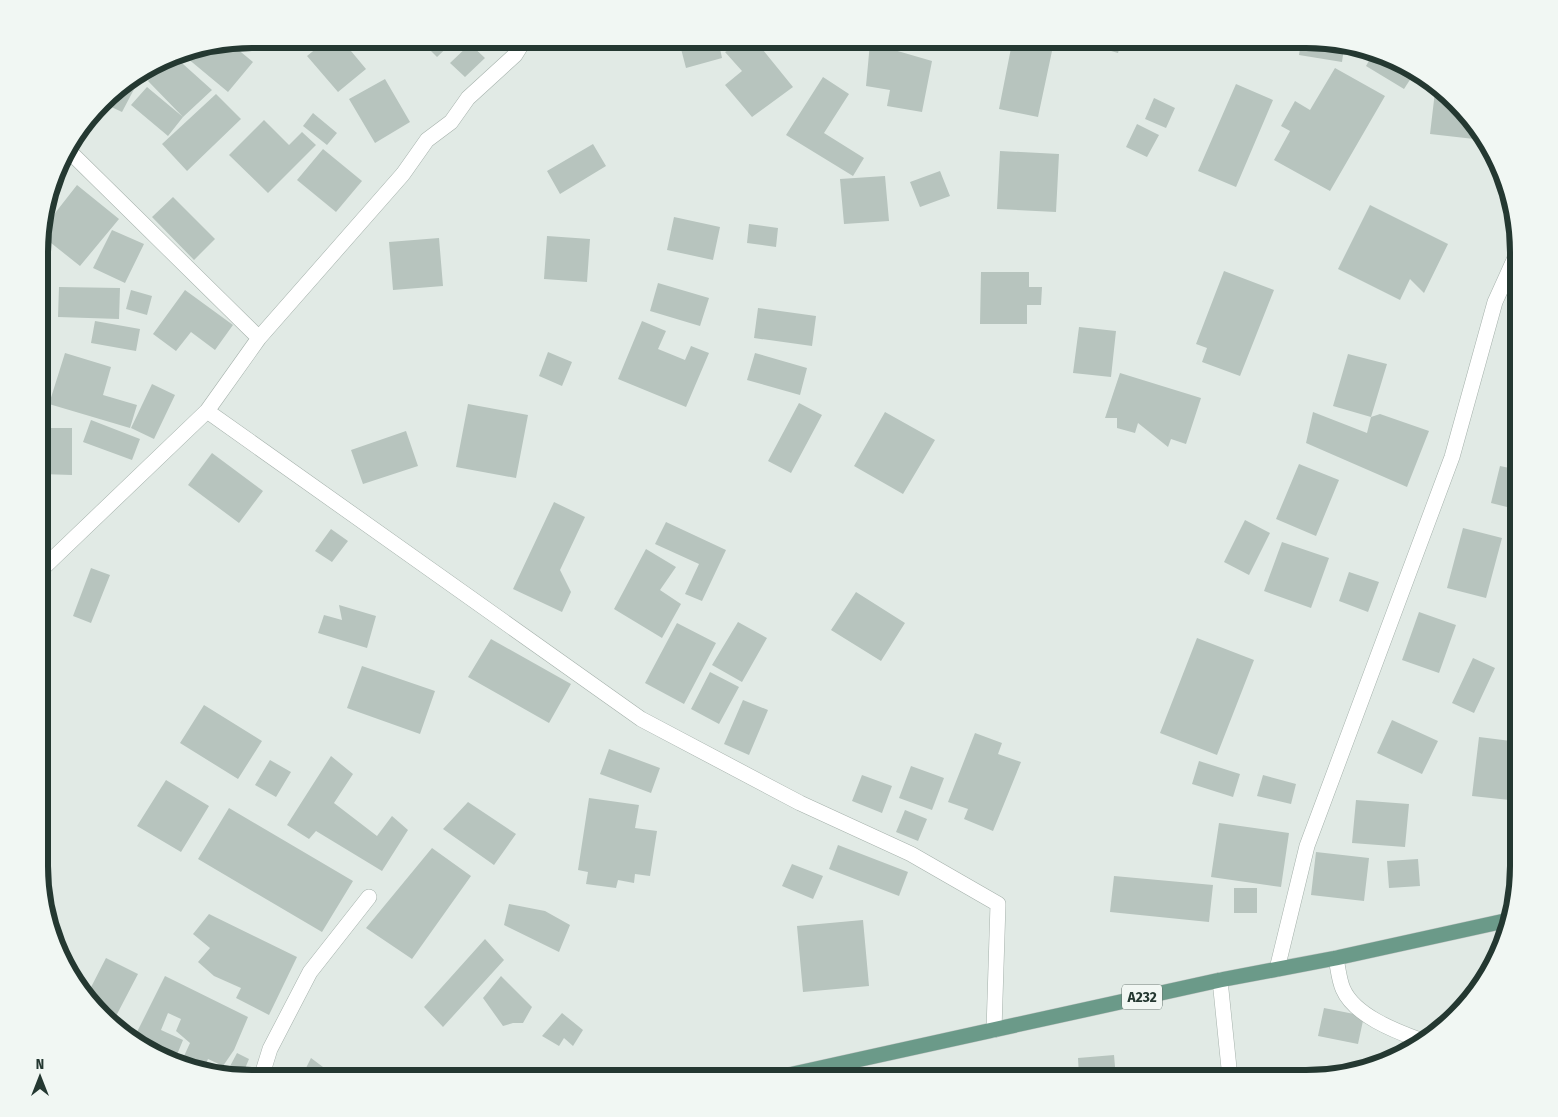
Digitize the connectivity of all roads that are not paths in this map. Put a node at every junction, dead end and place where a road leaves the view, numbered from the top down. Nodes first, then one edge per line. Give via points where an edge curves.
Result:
1 (519, 48) edge
2 (73, 154) edge
3 (1510, 269) edge
4 (258, 338) junction
5 (207, 411) junction
6 (48, 562) edge
7 (369, 897) dead end
8 (1503, 921) edge
9 (1336, 958) junction
10 (1278, 969) junction
11 (1220, 980) junction
12 (994, 1030) junction
13 (1415, 1038) edge
14 (263, 1070) edge
15 (812, 1070) edge
16 (1229, 1070) edge

1 - 4 street via 468,98 451,122 427,140 402,174
2 - 4 street
3 - 10 street via 1495,302 1452,457 1307,846
4 - 5 street
5 - 6 street
5 - 12 street via 641,719 800,803 911,854 998,904
7 - 14 street via 310,972 270,1049
8 - 9 main road, A232
9 - 10 main road, A232
9 - 13 street via 1343,989 1357,1009
10 - 11 main road, A232
11 - 12 main road, A232
11 - 16 street
12 - 15 main road, A232

